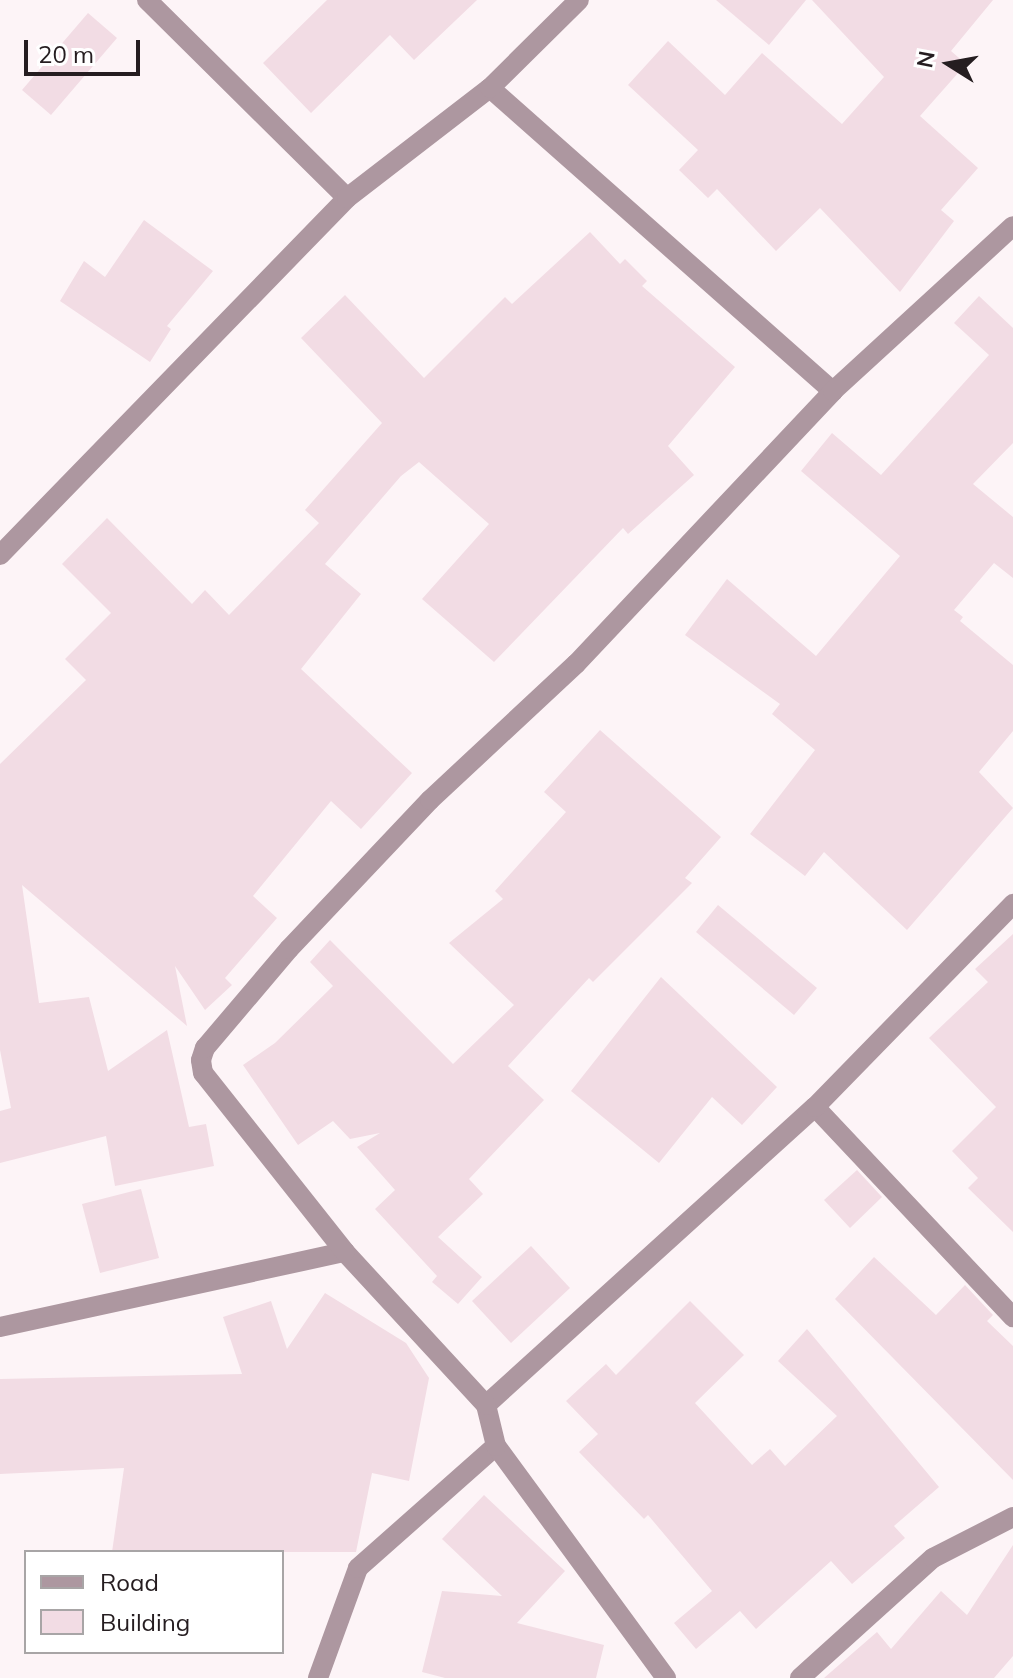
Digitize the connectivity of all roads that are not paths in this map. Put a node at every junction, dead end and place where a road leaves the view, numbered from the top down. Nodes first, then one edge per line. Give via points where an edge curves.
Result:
1 (147, 0) edge
2 (579, 0) edge
3 (490, 88) junction
4 (347, 198) junction
5 (1013, 226) edge
6 (833, 391) junction
7 (0, 555) edge
8 (1013, 904) edge
9 (815, 1107) junction
10 (345, 1252) junction
11 (1013, 1317) edge
12 (0, 1327) edge
13 (486, 1405) junction
14 (496, 1446) junction
15 (1013, 1517) edge
16 (318, 1678) edge
17 (666, 1678) edge
18 (800, 1678) edge

1 - 4 street
2 - 3 street
3 - 4 street
3 - 6 street
4 - 7 street
5 - 6 street
6 - 10 street via 576,664 430,800 289,949 205,1048 203,1073
8 - 9 street
9 - 11 street
9 - 13 street
10 - 12 street
10 - 13 street
13 - 14 street
14 - 16 street via 358,1568
14 - 17 street
15 - 18 street via 933,1558

